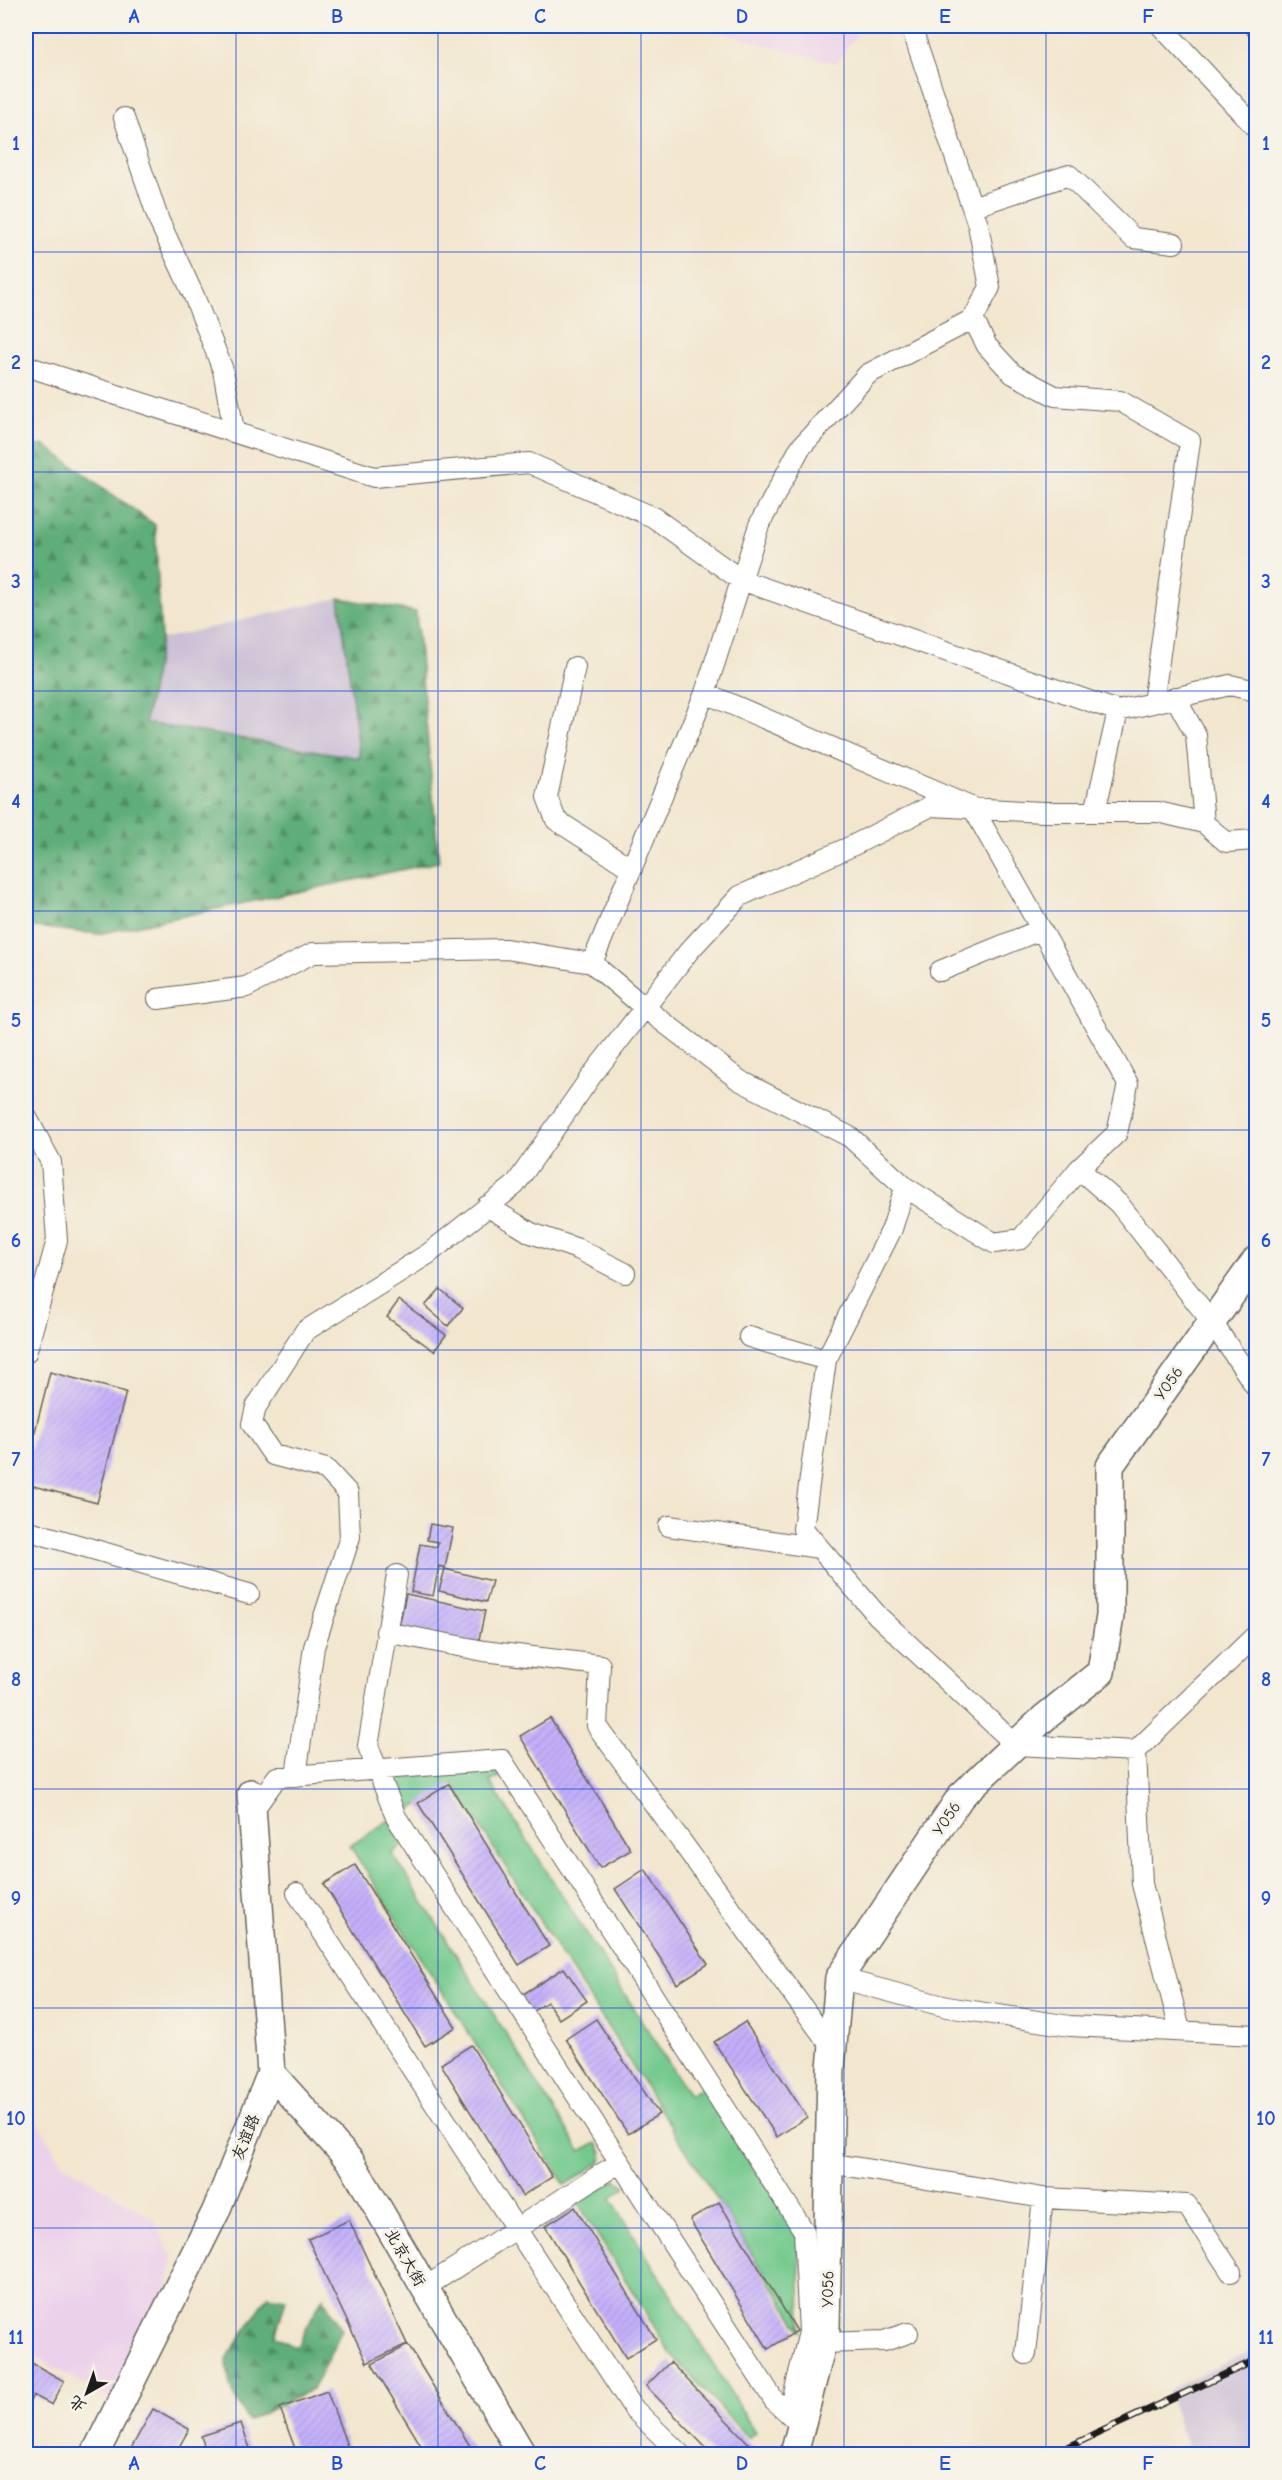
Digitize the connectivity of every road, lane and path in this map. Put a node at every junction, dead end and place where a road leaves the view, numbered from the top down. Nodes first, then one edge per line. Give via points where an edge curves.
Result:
1 (911, 26) edge
2 (1161, 26) edge
3 (124, 118) dead end
4 (1257, 128) edge
5 (972, 207) junction
6 (1174, 243) dead end
7 (972, 319) junction
8 (26, 366) edge
9 (234, 431) junction
10 (741, 580) junction
11 (575, 667) dead end
12 (1257, 691) edge
13 (705, 693) junction
14 (1175, 698) junction
15 (1153, 703) junction
16 (1118, 711) junction
17 (973, 808) junction
18 (1095, 812) junction
19 (1204, 823) junction
20 (1257, 840) edge
21 (632, 869) junction
22 (1040, 930) junction
23 (592, 963) junction
24 (940, 971) dead end
25 (158, 999) dead end
26 (645, 1008) junction
27 (26, 1116) edge
28 (1079, 1169) junction
29 (905, 1187) junction
30 (487, 1206) junction
31 (1257, 1260) edge
32 (625, 1274) dead end
33 (1212, 1322) junction
34 (749, 1337) dead end
35 (26, 1353) edge
36 (826, 1360) junction
37 (1256, 1382) edge
38 (669, 1526) dead end
39 (26, 1530) edge
40 (819, 1548) junction
41 (397, 1575) dead end
42 (249, 1594) dead end
43 (386, 1632) junction
44 (1257, 1635) edge
45 (1016, 1745) junction
46 (1136, 1751) junction
47 (376, 1771) junction
48 (296, 1776) junction
49 (251, 1802) joint
50 (297, 1893) dead end
51 (839, 1978) junction
52 (1180, 2030) junction
53 (1257, 2035) edge
54 (833, 2049) junction
55 (271, 2073) junction
56 (620, 2162) junction
57 (829, 2163) junction
58 (1043, 2198) junction
59 (516, 2228) junction
60 (1231, 2272) dead end
61 (424, 2288) junction
62 (908, 2333) dead end
63 (822, 2343) junction
64 (1026, 2354) dead end
65 (795, 2420) junction
66 (96, 2454) edge
67 (522, 2454) edge
68 (680, 2454) edge
69 (794, 2454) edge

1 - 5 street
2 - 4 street
3 - 9 street via 159,221 223,370
5 - 6 street via 1069,176 1133,238
5 - 7 street via 990,287
7 - 10 street via 868,374 800,448 759,525
7 - 15 street via 987,346 1013,374 1055,396 1120,401 1190,441
8 - 9 street
9 - 10 street via 374,477 529,463 653,517
10 - 13 street
10 - 16 street
11 - 21 street via 547,797 556,820
12 - 14 street via 1230,685
13 - 17 street
13 - 21 street
14 - 15 street
14 - 19 street via 1196,735
15 - 16 street
16 - 18 street
17 - 18 street
17 - 22 street
17 - 26 street via 931,806 740,896 689,951
18 - 19 street via 1158,812
19 - 20 street via 1226,842
21 - 23 street
22 - 24 street
22 - 28 street via 1128,1084 1116,1133
23 - 25 street via 506,949 313,953 246,987
23 - 26 street
26 - 29 street via 739,1080 850,1137
26 - 30 street via 592,1075 515,1185
27 - 35 street via 51,1162 57,1240
28 - 29 street via 1021,1239 994,1243
28 - 33 street via 1119,1204
29 - 36 street via 892,1229
30 - 32 street via 531,1233 578,1249
30 - 48 street via 428,1254 305,1331 256,1407 252,1424 273,1455 326,1468 348,1493 350,1537 314,1647
31 - 33 street, Y056 / Y056
33 - 37 street
33 - 45 street, Y056 / Y056 via 1110,1466 1110,1616 1101,1672
34 - 36 street
36 - 40 street via 803,1529
38 - 40 street
39 - 42 street
40 - 45 street via 878,1616
41 - 43 street
43 - 47 street via 368,1746
43 - 54 street via 484,1651 600,1665 597,1726
44 - 46 street
45 - 46 street
45 - 51 street, Y056 / Y056 via 961,1796
46 - 52 street via 1142,1884
47 - 48 street
47 - 56 street via 396,1817
47 - 65 street via 502,1760 804,2230 809,2332
48 - 49 street via 277,1777
49 - 55 street, 友谊路
50 - 59 street
51 - 52 street via 947,2007 1070,2026
51 - 54 street, Y056 / Y056
52 - 53 street
54 - 57 street, Y056 / Y056
55 - 61 street, 北京大街 via 351,2162
55 - 66 street, 友谊路 via 216,2211
56 - 59 street
56 - 65 street via 774,2400
57 - 58 street
57 - 63 street, Y056 / Y056 via 826,2329
58 - 60 street via 1187,2205
58 - 64 street
59 - 61 street
59 - 68 street via 634,2409
61 - 67 street, 北京大街
62 - 63 street via 884,2341
63 - 65 street, Y056 / Y056
65 - 69 street, Y056 / Y056

